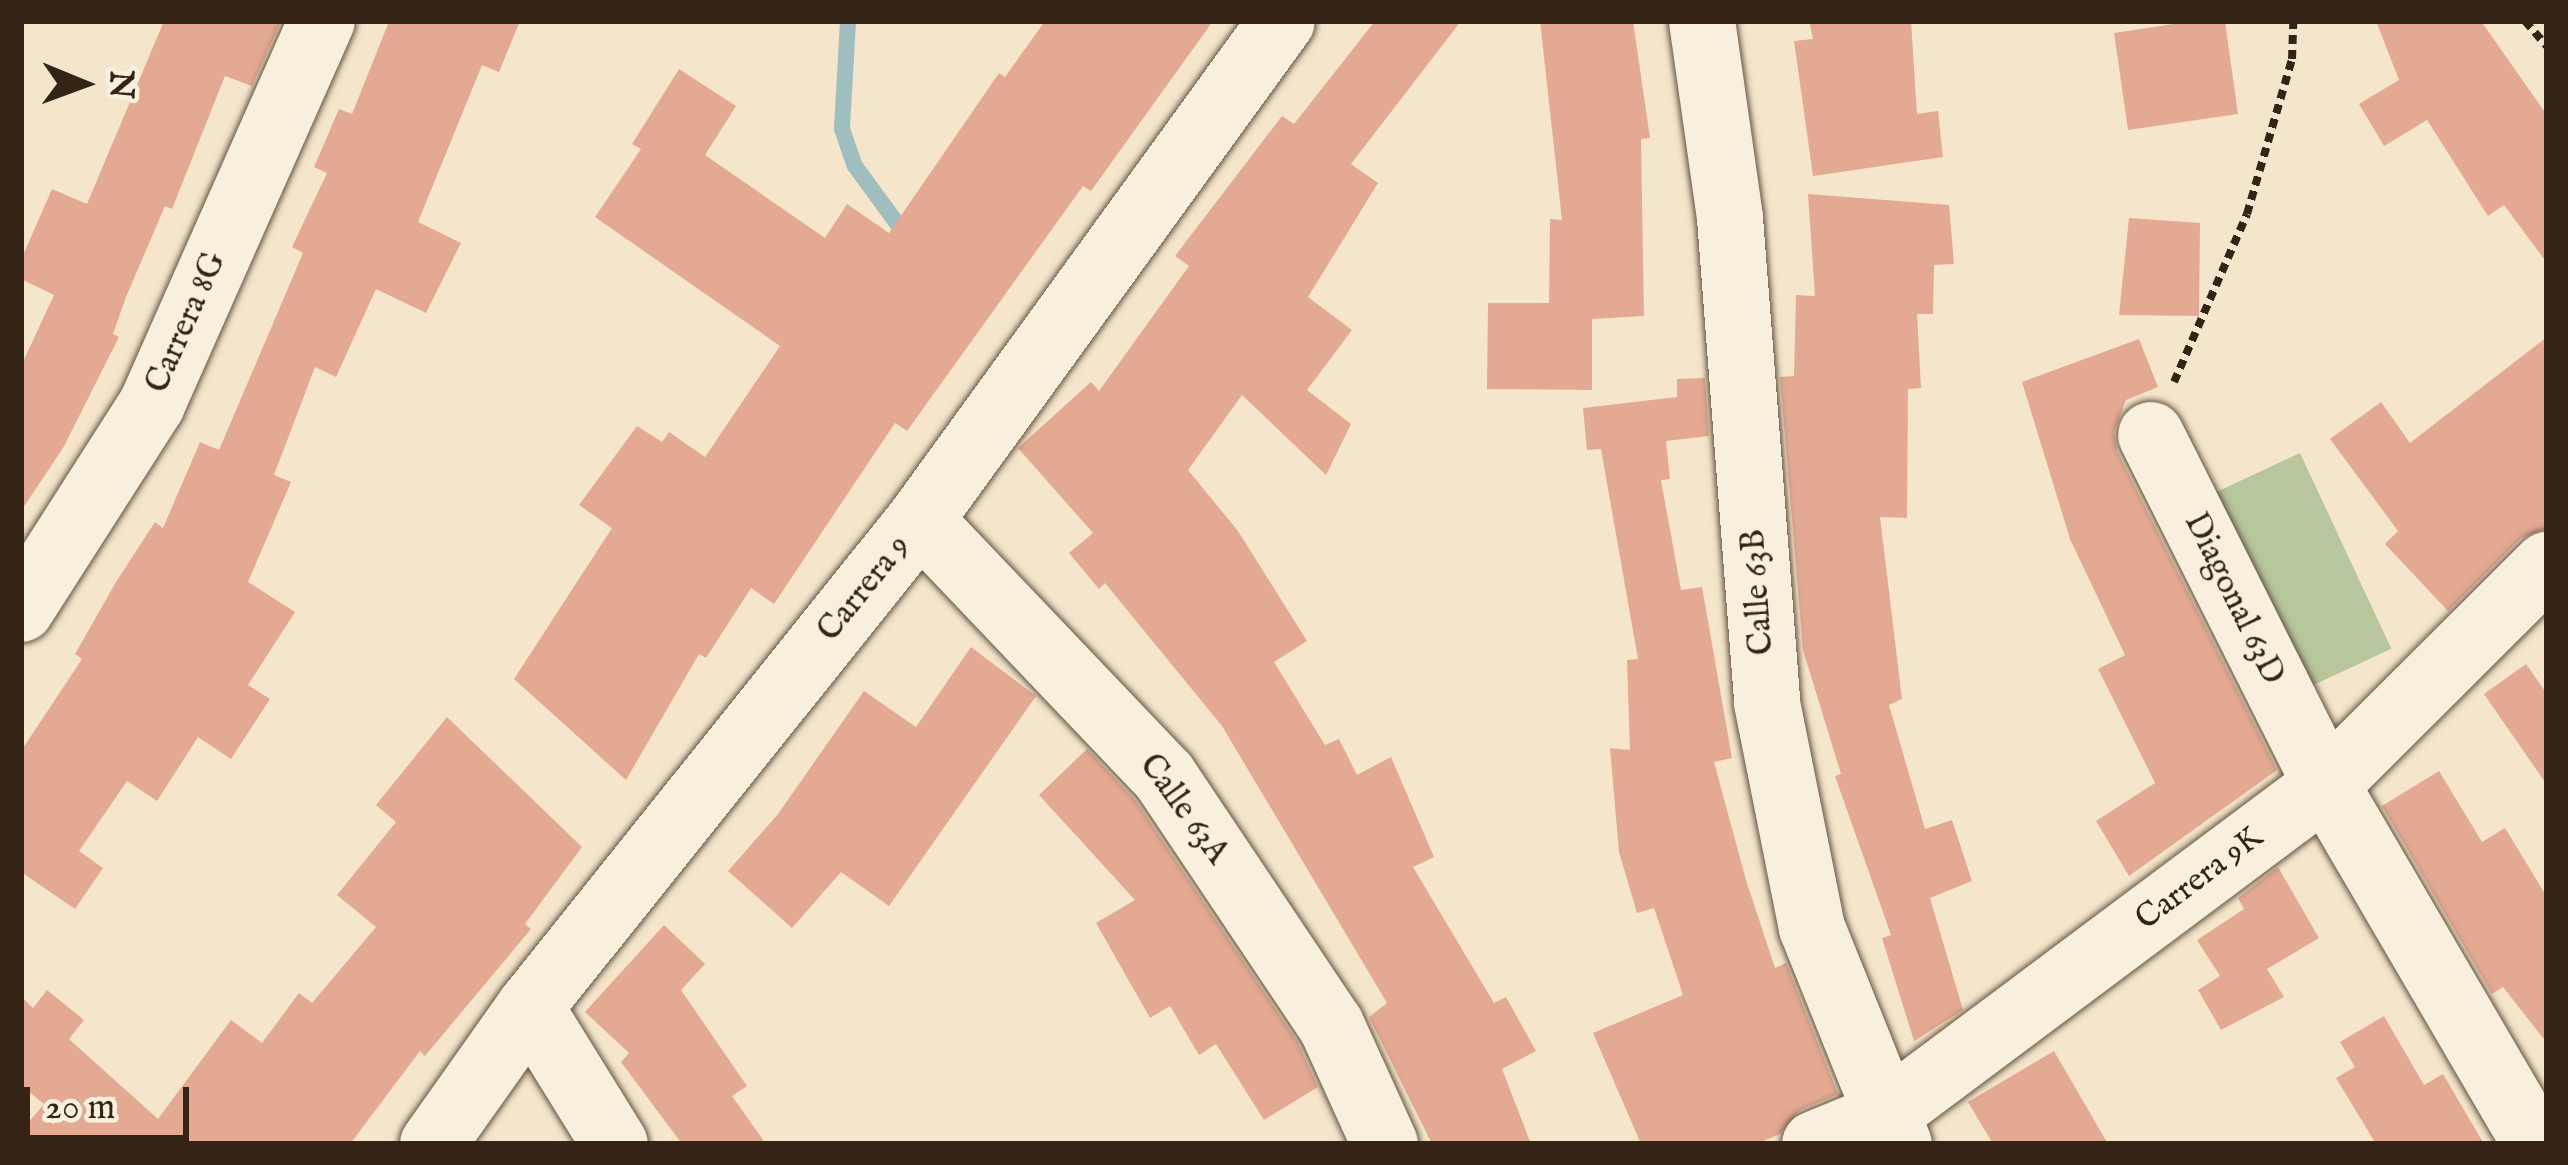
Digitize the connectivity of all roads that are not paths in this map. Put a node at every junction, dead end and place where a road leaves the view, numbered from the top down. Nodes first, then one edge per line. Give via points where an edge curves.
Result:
1 (322, 21) edge
2 (1282, 21) edge
3 (1702, 21) edge
4 (2151, 435) road end
5 (920, 520) junction
6 (2547, 565) edge
7 (21, 609) edge
8 (2326, 785) junction
9 (530, 1007) junction
10 (1891, 1130) edge
11 (433, 1144) edge
12 (615, 1144) edge
13 (1385, 1144) edge
14 (1815, 1144) edge
15 (2536, 1144) edge

1 - 7 street, Carrera 8G via 152,404
2 - 5 street, Carrera 9
3 - 10 street, Calle 63B via 1730,218 1767,703 1812,928
4 - 8 street, Diagonal 63D
5 - 9 street, Carrera 9
5 - 13 street, Calle 63A via 1164,776 1330,1025
6 - 8 street, Carrera 9K
8 - 10 street, Carrera 9K
8 - 15 street, Diagonal 63D
9 - 11 street, Carrera 9
9 - 12 street
10 - 14 street, Carrera 9K

